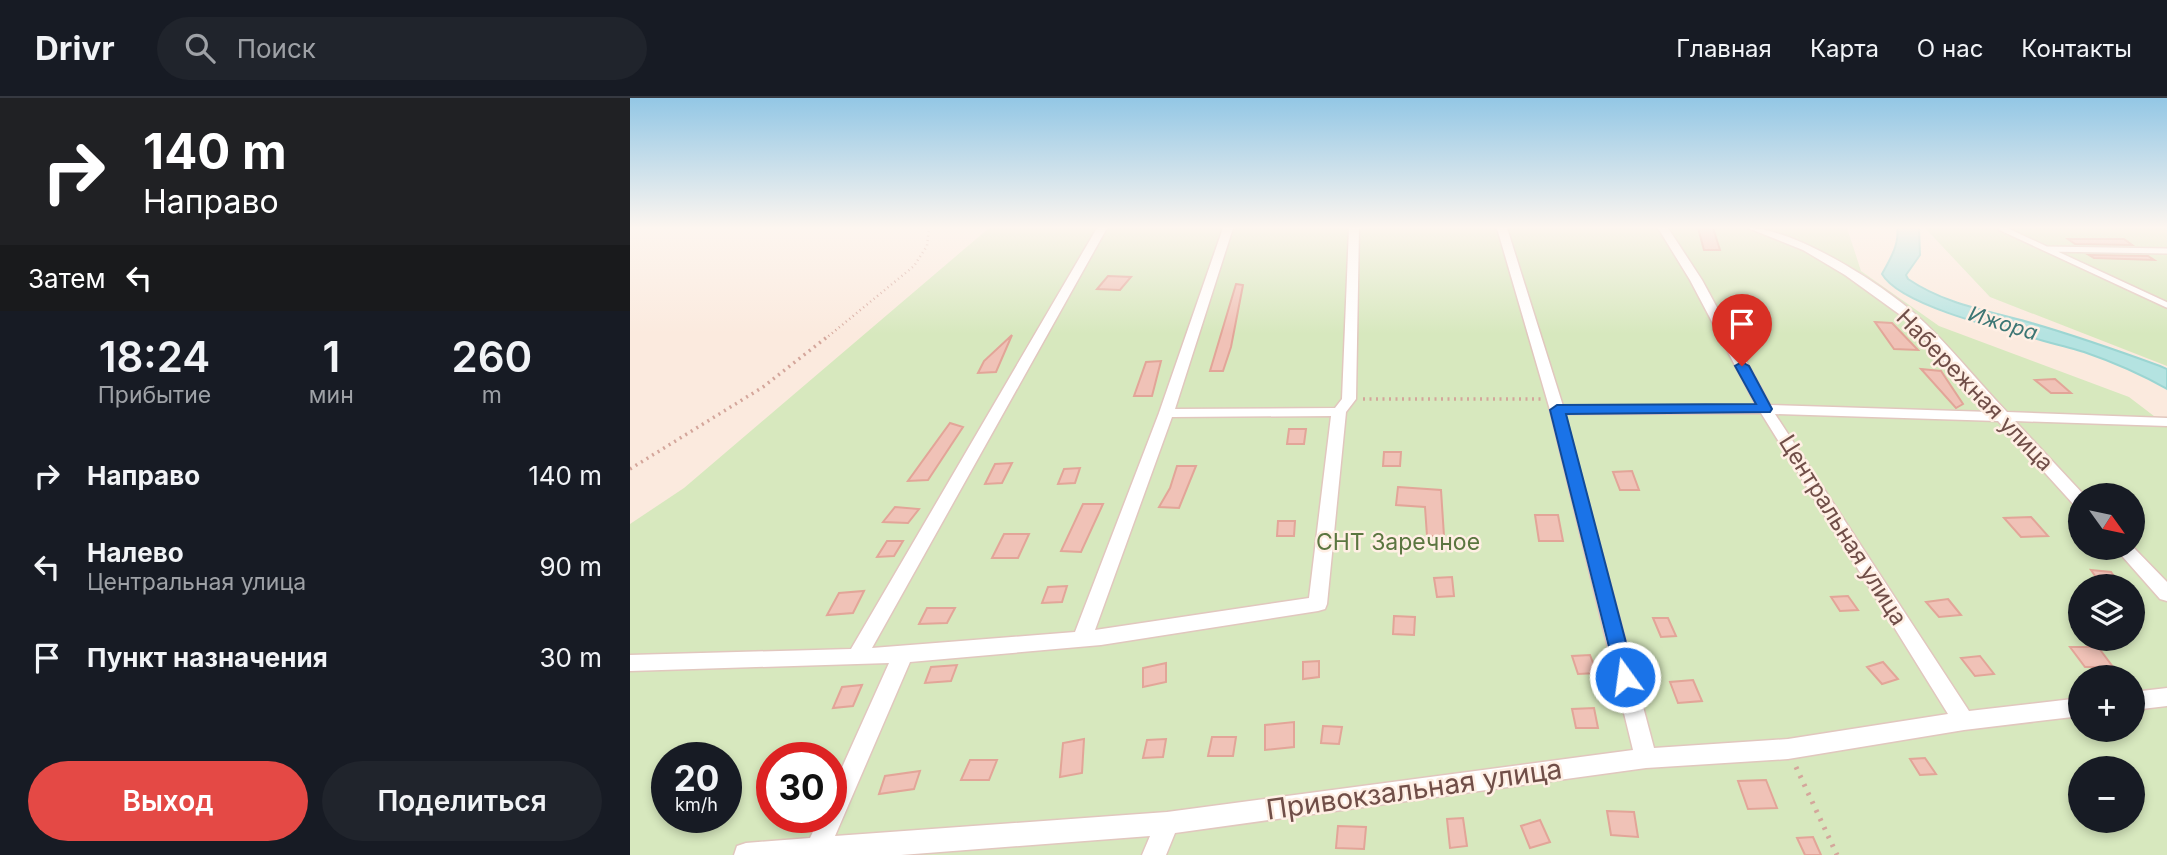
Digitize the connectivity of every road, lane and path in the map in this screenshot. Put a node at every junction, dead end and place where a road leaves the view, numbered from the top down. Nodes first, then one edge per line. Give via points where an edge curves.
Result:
1 (916, 263) edge
2 (1082, 263) edge
3 (1216, 263) edge
4 (1352, 263) edge
5 (1513, 263) edge
6 (1685, 263) edge
7 (1833, 263) edge
8 (2077, 263) edge
9 (2167, 304) edge
10 (1344, 406) junction
11 (1765, 409) junction
12 (1557, 410) junction
13 (1166, 413) junction
14 (2000, 415) junction
15 (2167, 422) edge
16 (630, 469) edge
17 (2068, 488) edge
18 (2135, 560) edge
19 (2167, 594) edge
20 (1082, 639) junction
21 (904, 655) junction
22 (857, 656) junction
23 (630, 663) edge
24 (2167, 697) edge
25 (2145, 700) edge
26 (2068, 709) edge
27 (1964, 721) junction
28 (1788, 749) junction
29 (1646, 758) junction
30 (1167, 823) junction
31 (818, 848) junction
32 (746, 855) edge
33 (1154, 855) edge
34 (1836, 855) edge

1 - 16 path via 763,387
2 - 22 street
3 - 13 street
4 - 10 street
5 - 12 street
6 - 11 street, Центральная улица
7 - 14 street, Набережная улица via 1910,316
8 - 9 lane
10 - 12 path via 1541,399
10 - 13 street
10 - 20 street via 1318,604
11 - 12 street
11 - 14 street
11 - 27 street, Центральная улица
12 - 29 street
13 - 20 street
14 - 15 street
14 - 17 street, Набережная улица
18 - 19 street
20 - 21 street
21 - 22 street
21 - 31 street
22 - 23 street
24 - 25 street
26 - 27 street, Привокзальная улица
27 - 28 street, Привокзальная улица
28 - 29 street, Привокзальная улица
28 - 34 path
29 - 30 street, Привокзальная улица
30 - 31 street, Привокзальная улица
30 - 33 street
31 - 32 street, Привокзальная улица

